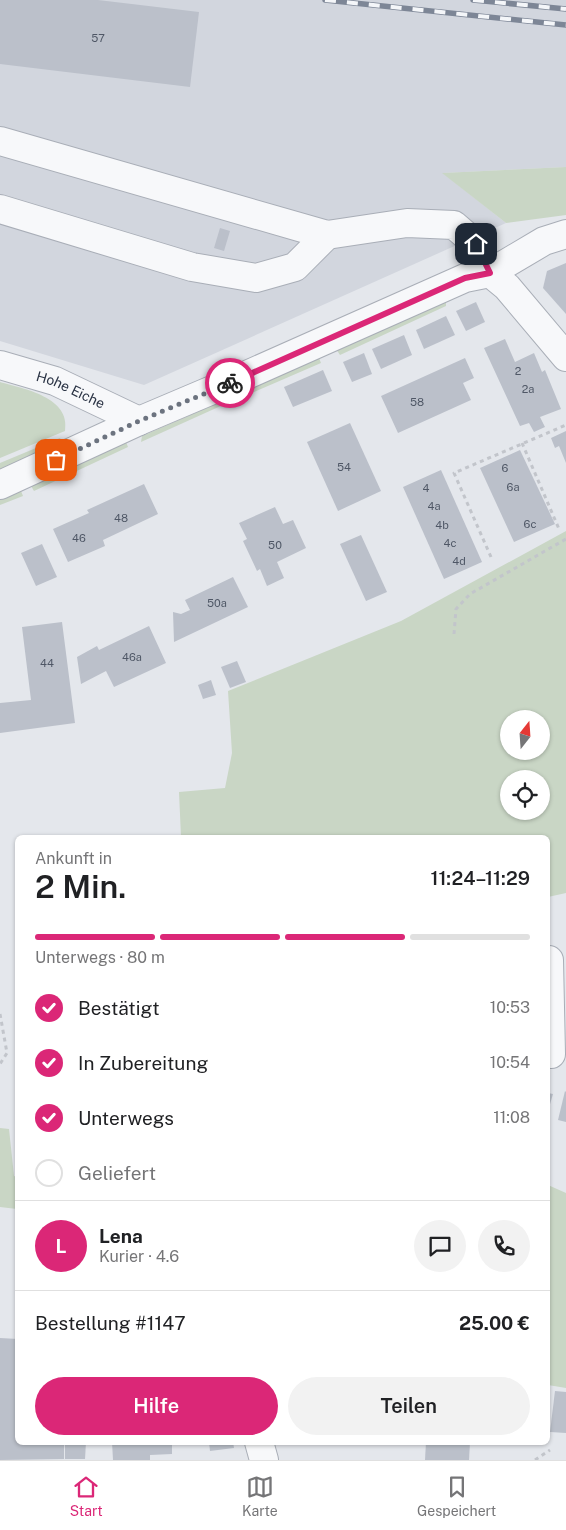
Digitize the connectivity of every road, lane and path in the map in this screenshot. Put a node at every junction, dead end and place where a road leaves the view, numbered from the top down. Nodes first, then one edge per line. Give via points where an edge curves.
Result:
1 (0, 140) edge
2 (0, 209) edge
3 (566, 234) edge
4 (327, 235) junction
5 (490, 273) junction
6 (566, 357) edge
7 (0, 365) edge
8 (139, 421) junction
9 (566, 425) edge
10 (522, 443) junction
11 (0, 485) edge
12 (558, 529) dead end
13 (566, 539) edge
14 (491, 557) dead end
15 (454, 634) dead end
16 (550, 976) edge
17 (0, 1014) edge
18 (555, 1054) edge
19 (0, 1064) edge
20 (259, 1445) edge
21 (550, 1450) dead end
22 (264, 1460) edge
23 (535, 1460) edge

1 - 4 street
2 - 4 street via 192,267 256,278 295,267
3 - 5 street via 544,241
4 - 5 street via 406,223 454,226 476,244
5 - 6 street via 507,287
5 - 8 street via 465,278
7 - 8 street, Hohe Eiche via 55,381
8 - 11 street
9 - 10 path
10 - 12 path
10 - 14 path via 454,473
13 - 15 path via 470,594 456,609
16 - 18 street
17 - 19 path via 7,1053
20 - 22 street
21 - 23 path

